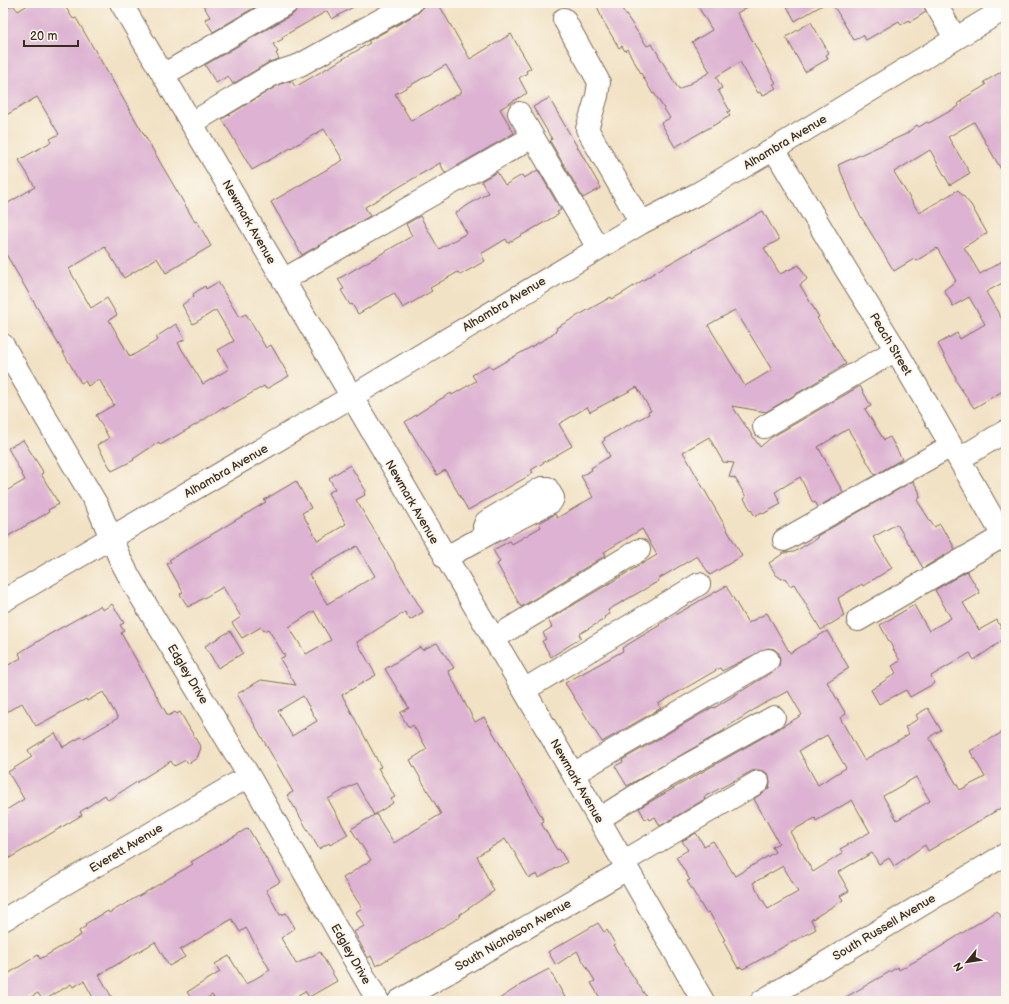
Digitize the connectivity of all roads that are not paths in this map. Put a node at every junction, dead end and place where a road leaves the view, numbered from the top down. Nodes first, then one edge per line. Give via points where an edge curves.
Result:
1 (121, 3) edge
2 (287, 3) edge
3 (411, 3) edge
4 (935, 3) edge
5 (1006, 8) edge
6 (564, 19) dead end
7 (955, 38) junction
8 (163, 75) junction
9 (519, 113) dead end
10 (192, 123) junction
11 (522, 143) dead end
12 (774, 149) junction
13 (641, 223) junction
14 (598, 248) junction
15 (283, 280) junction
16 (3, 345) edge
17 (896, 350) junction
18 (351, 397) junction
19 (764, 427) dead end
20 (1006, 432) edge
21 (955, 452) junction
22 (488, 534) dead end
23 (112, 538) junction
24 (1005, 538) edge
25 (784, 540) dead end
26 (639, 550) dead end
27 (445, 558) junction
28 (699, 584) dead end
29 (3, 601) edge
30 (858, 620) dead end
31 (493, 639) junction
32 (768, 660) dead end
33 (524, 690) junction
34 (774, 717) dead end
35 (573, 774) junction
36 (249, 776) junction
37 (758, 782) dead end
38 (598, 819) junction
39 (1006, 854) edge
40 (625, 866) junction
41 (3, 920) edge
42 (378, 1001) edge
43 (399, 1001) edge
44 (703, 1001) edge
45 (762, 1001) edge

1 - 8 street, Newmark Avenue
2 - 8 street
3 - 10 street via 300,65 275,73
4 - 7 street
5 - 7 street, Alhambra Avenue
6 - 13 street via 599,82 587,129
7 - 12 street, Alhambra Avenue
8 - 10 street, Newmark Avenue
9 - 14 street
10 - 15 street, Newmark Avenue
11 - 15 street
12 - 13 street, Alhambra Avenue
12 - 17 street, Peach Street
13 - 14 street, Alhambra Avenue
14 - 18 street, Alhambra Avenue
15 - 18 street, Newmark Avenue
16 - 23 street, Edgley Drive via 97,505
17 - 19 street
17 - 21 street, Peach Street
18 - 23 street, Alhambra Avenue
18 - 27 street, Newmark Avenue
20 - 21 street
21 - 24 street, Peach Street
21 - 25 street
22 - 27 street
23 - 29 street, Alhambra Avenue
23 - 36 street, Edgley Drive via 131,580
24 - 30 street
26 - 31 street
27 - 31 street, Newmark Avenue
28 - 33 street
31 - 33 street, Newmark Avenue
32 - 35 street
33 - 35 street, Newmark Avenue
34 - 38 street via 659,781
35 - 38 street, Newmark Avenue
36 - 41 street, Everett Avenue
36 - 42 street, Edgley Drive
37 - 40 street, South Nicholson Avenue
38 - 40 street, Newmark Avenue
39 - 45 street, South Russell Avenue
40 - 43 street, South Nicholson Avenue
40 - 44 street, Newmark Avenue

